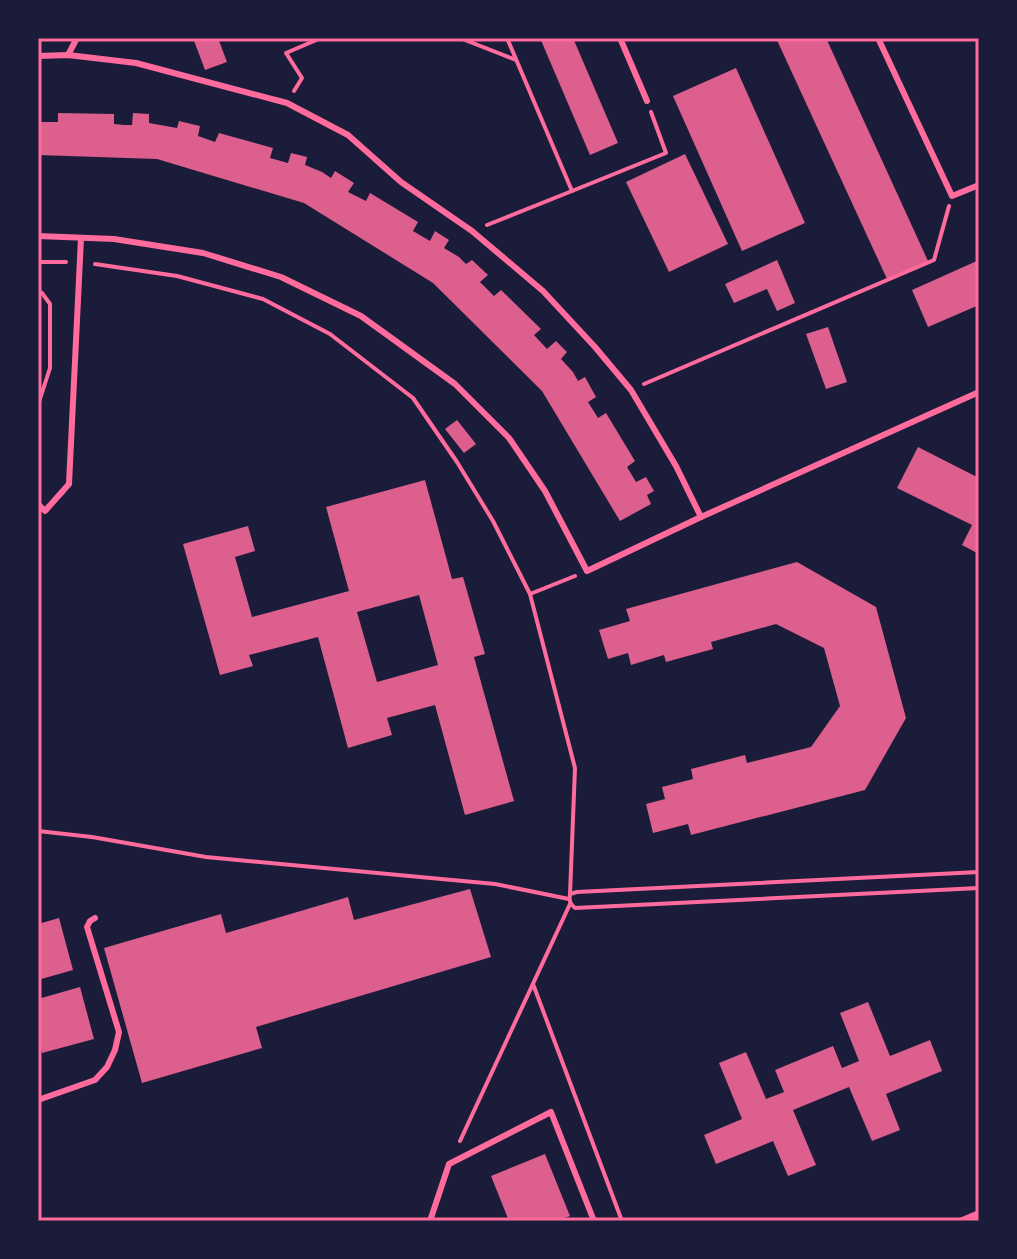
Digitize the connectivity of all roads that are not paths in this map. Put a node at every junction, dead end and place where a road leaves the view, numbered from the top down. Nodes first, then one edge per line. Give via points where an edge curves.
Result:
1 (77, 38) edge
2 (620, 38) edge
3 (878, 38) edge
4 (68, 55) junction
5 (38, 56) edge
6 (647, 101) road end
7 (979, 185) edge
8 (38, 236) edge
9 (81, 238) junction
10 (979, 392) edge
11 (38, 504) edge
12 (701, 517) junction
13 (95, 918) dead end
14 (38, 1100) edge
15 (979, 1213) edge
16 (430, 1221) edge
17 (594, 1221) edge
18 (960, 1221) edge

1 - 4 lane
2 - 6 lane
3 - 7 lane via 952,196
4 - 5 lane
4 - 12 lane via 136,63 287,103 348,135 543,291 595,347 631,390
8 - 9 lane
9 - 11 lane via 69,484 45,511
9 - 12 lane via 203,253 281,277 361,316 455,384 509,438 545,491 587,571
10 - 12 lane
13 - 14 lane via 87,927 119,1032 115,1050 95,1080
15 - 18 lane
16 - 17 lane via 449,1164 551,1112

